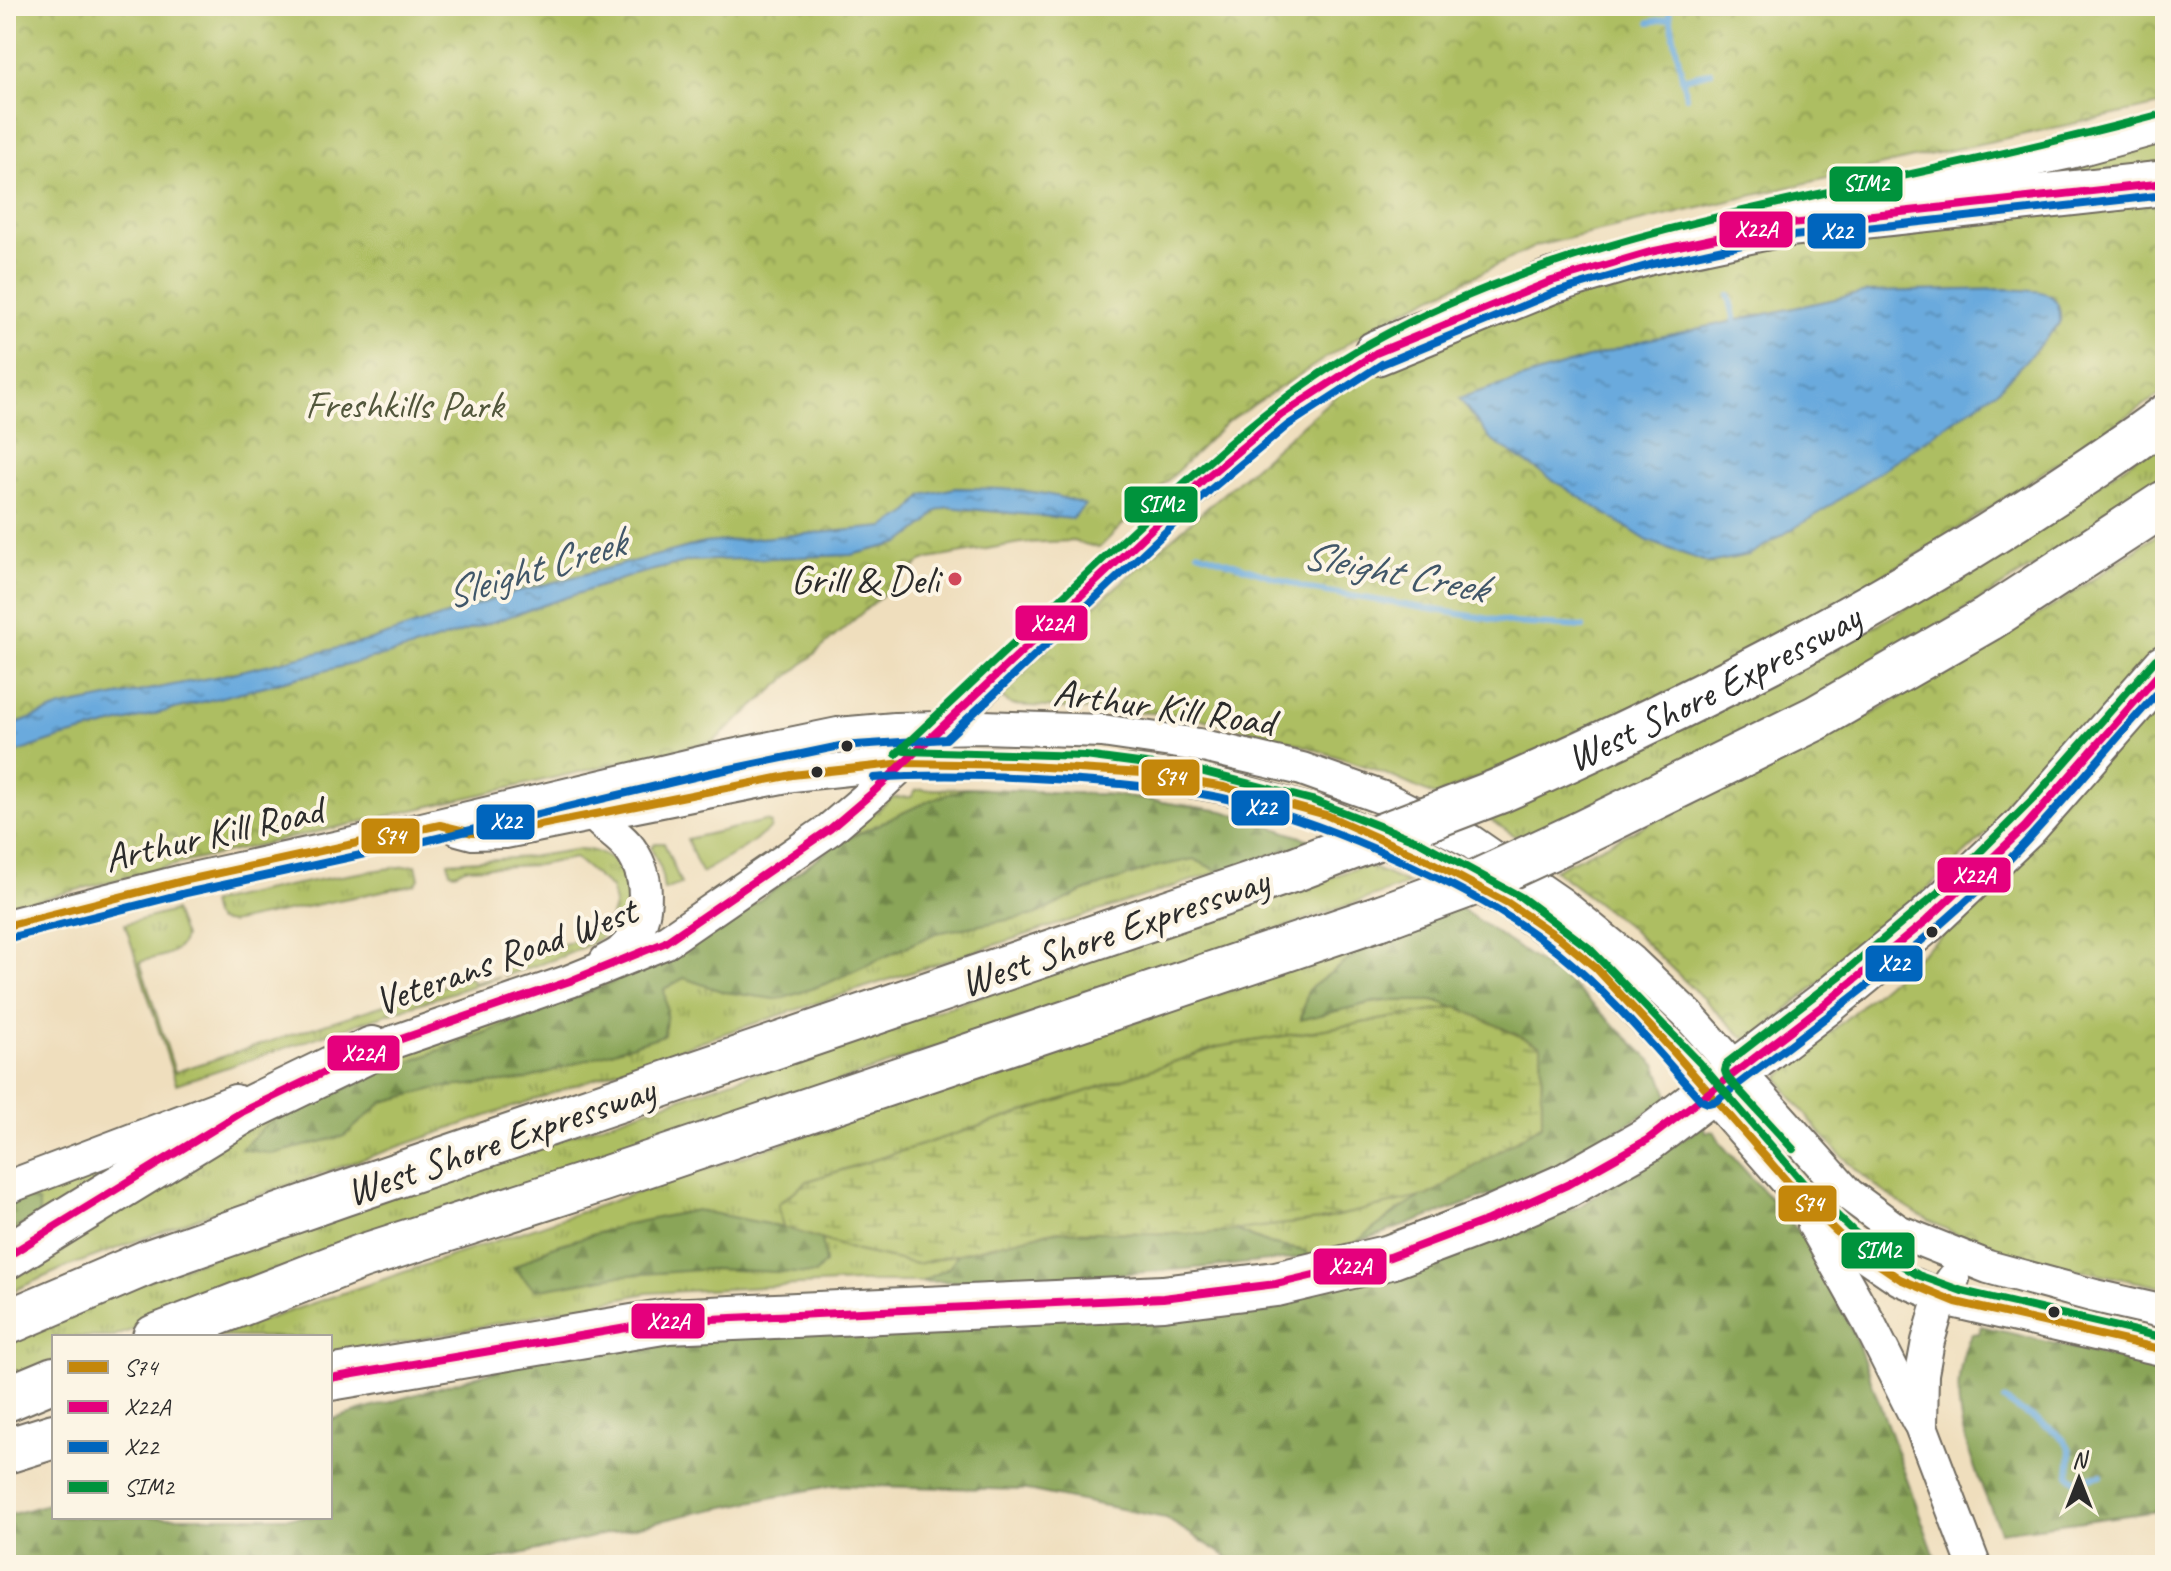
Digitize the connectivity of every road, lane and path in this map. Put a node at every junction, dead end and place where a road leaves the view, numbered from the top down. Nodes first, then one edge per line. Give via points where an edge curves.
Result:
1 (2165, 126) edge
2 (2165, 183) edge
3 (1376, 353) junction
4 (2165, 417) edge
5 (2165, 503) edge
6 (2165, 667) edge
7 (942, 728) junction
8 (904, 763) junction
9 (594, 815) junction
10 (440, 825) junction
11 (6, 926) edge
12 (570, 981) junction
13 (372, 1049) junction
14 (1723, 1081) junction
15 (6, 1188) edge
16 (1798, 1194) junction
17 (6, 1257) edge
18 (1965, 1259) junction
19 (1941, 1297) junction
20 (2165, 1312) edge
21 (6, 1323) edge
22 (160, 1335) edge
23 (2165, 1350) edge
24 (332, 1378) edge
25 (52, 1380) edge
26 (6, 1399) edge
27 (1921, 1426) junction
28 (52, 1437) edge
29 (6, 1451) edge
30 (1974, 1565) edge

1 - 3 street, Veterans Road West via 1623,252 1524,285
2 - 3 highway via 1773,226 1650,252 1552,281
3 - 7 street, Veterans Road West via 1281,415 1202,481
4 - 21 highway, West Shore Expressway, bridge via 1941,567 1778,659 1499,791 1295,869 146,1263
5 - 22 highway, West Shore Expressway, bridge via 1988,619 1816,718 1479,881 361,1257
6 - 14 highway via 2025,827 1926,921
7 - 8 street, Veterans Road West
7 - 10 street, Arthur Kill Road via 822,737
7 - 14 street, Arthur Kill Road via 1102,731 1199,745 1302,769 1386,799 1470,841 1560,903 1688,1015
8 - 9 street, Arthur Kill Road via 792,775
8 - 12 street, Veterans Road West via 830,829 664,943
8 - 14 street, Arthur Kill Road via 1143,773 1224,787 1326,815 1508,903 1561,939
9 - 10 street, Arthur Kill Road via 505,832 473,833
9 - 12 street via 630,848 646,882 643,919 623,951
10 - 11 street, Arthur Kill Road
12 - 13 street, Veterans Road West
13 - 15 street, Veterans Road West
13 - 17 highway via 242,1112
14 - 16 street
14 - 18 street via 1848,1194 1898,1231
14 - 24 highway via 1647,1140 1554,1191 1390,1257 1276,1284 1163,1298 668,1321
16 - 19 street via 1850,1245 1900,1279
16 - 27 street
18 - 19 street
18 - 20 street
19 - 23 street
19 - 27 street via 1922,1374
25 - 26 highway
27 - 30 street
28 - 29 highway

